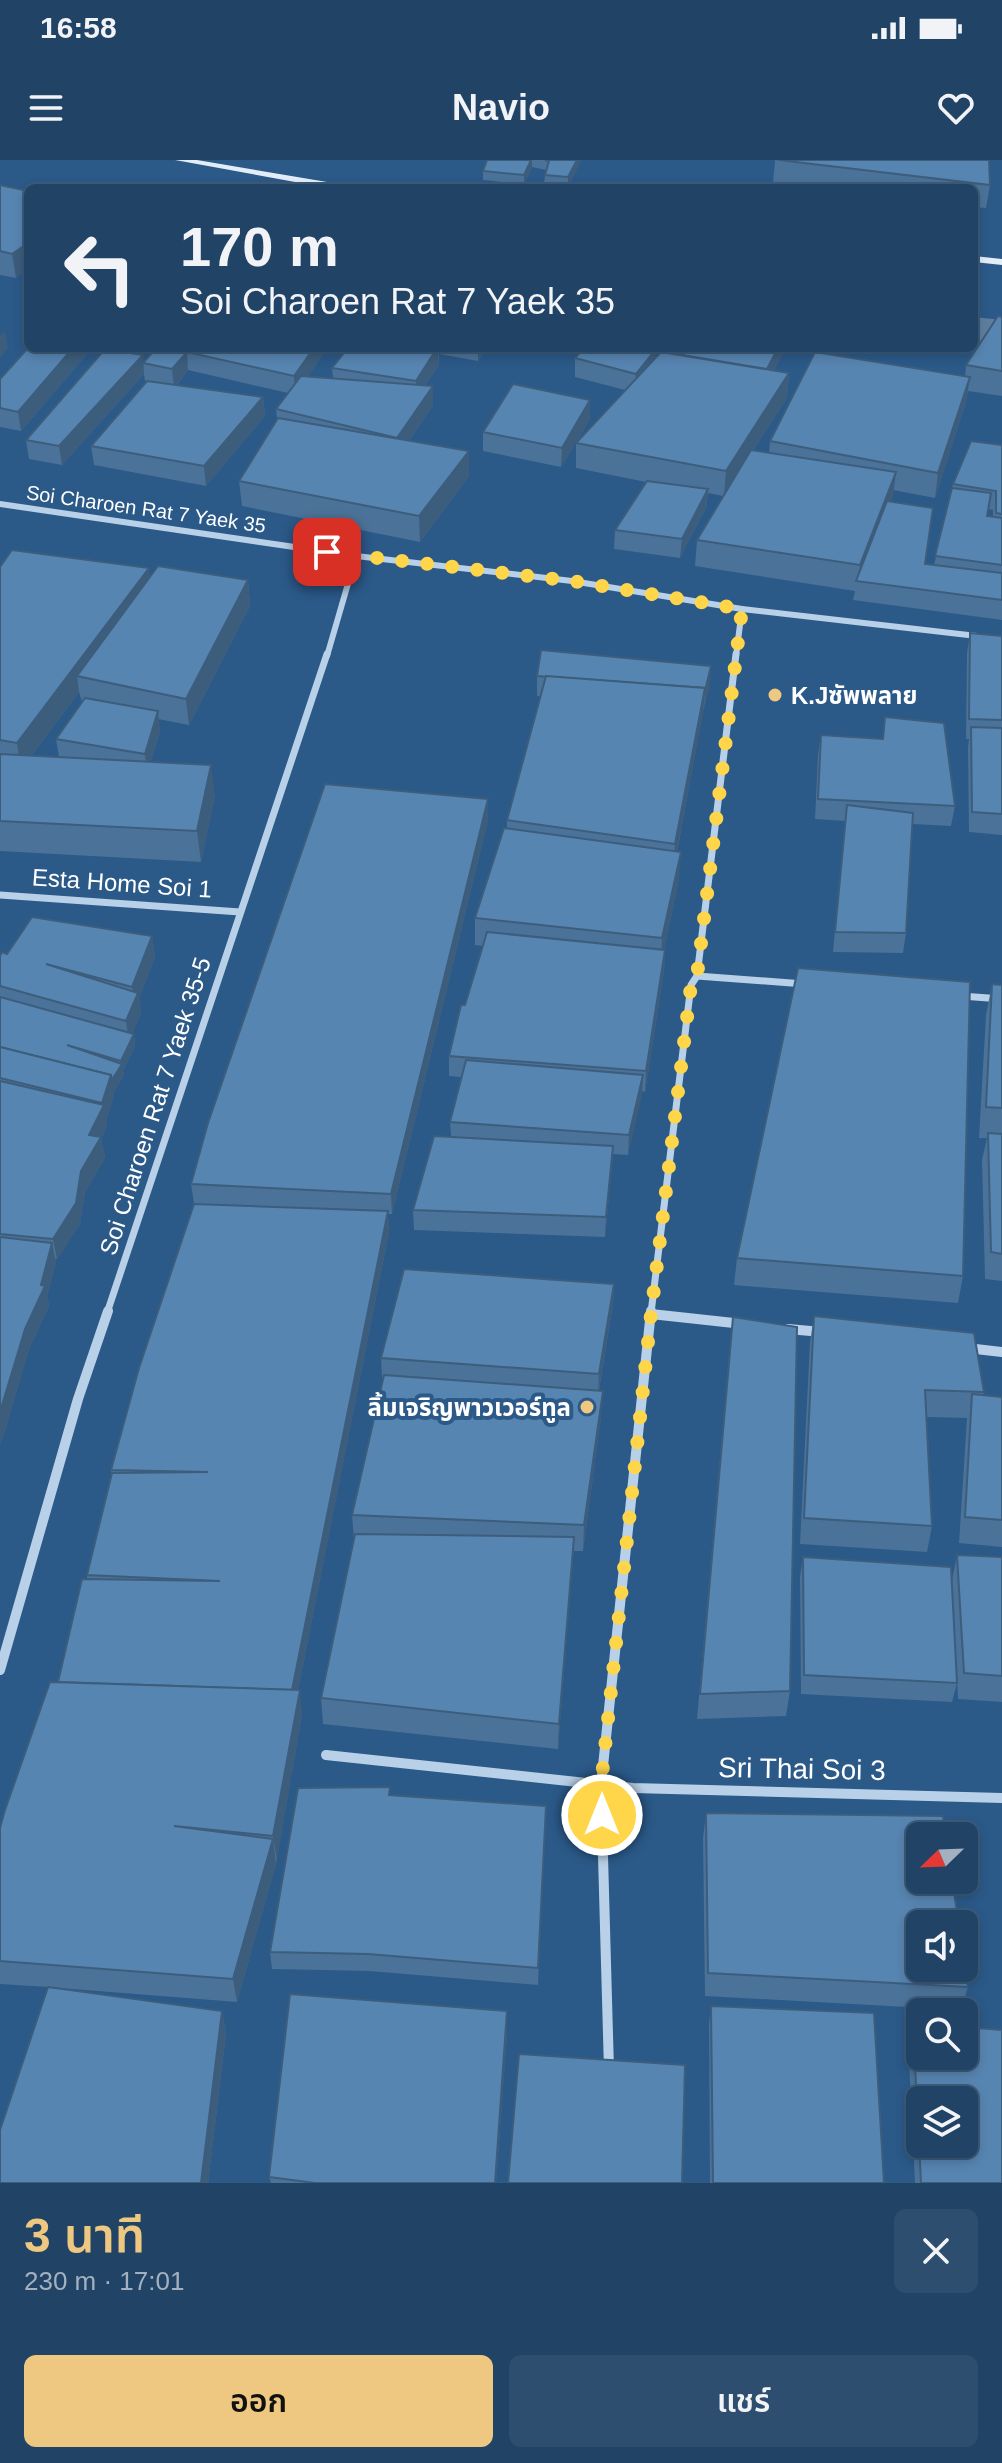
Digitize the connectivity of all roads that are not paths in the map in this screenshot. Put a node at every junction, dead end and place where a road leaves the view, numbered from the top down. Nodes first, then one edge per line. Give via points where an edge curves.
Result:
1 (180, 160) edge
2 (321, 184) edge
3 (978, 259) edge
4 (1002, 262) edge
5 (0, 504) edge
6 (356, 556) junction
7 (742, 609) junction
8 (987, 638) edge
9 (0, 895) edge
10 (240, 912) junction
11 (697, 976) junction
12 (819, 985) edge
13 (956, 996) edge
14 (1002, 999) edge
15 (651, 1314) junction
16 (757, 1325) edge
17 (773, 1327) edge
18 (834, 1334) edge
19 (956, 1347) edge
20 (1002, 1352) edge
21 (0, 1670) edge
22 (326, 1755) dead end
23 (601, 1785) junction
24 (1002, 1798) edge
25 (610, 2087) edge

1 - 2 main road
3 - 4 main road
5 - 6 street, Soi Charoen Rat 7 Yaek 35
6 - 7 street, Soi Charoen Rat 7 Yaek 35 via 572,581
6 - 10 street, Soi Charoen Rat 7 Yaek 35-5
7 - 8 street, Soi Charoen Rat 7 Yaek 35
7 - 11 street
9 - 10 street, Esta Home Soi 1
10 - 21 street, Soi Charoen Rat 7 Yaek 35-5 via 78,1399
11 - 12 street
11 - 15 street via 691,985
13 - 14 street
15 - 16 street
15 - 23 street
17 - 18 street
19 - 20 street
22 - 23 street, Sri Thai Soi 3
23 - 24 street, Sri Thai Soi 3
23 - 25 street

